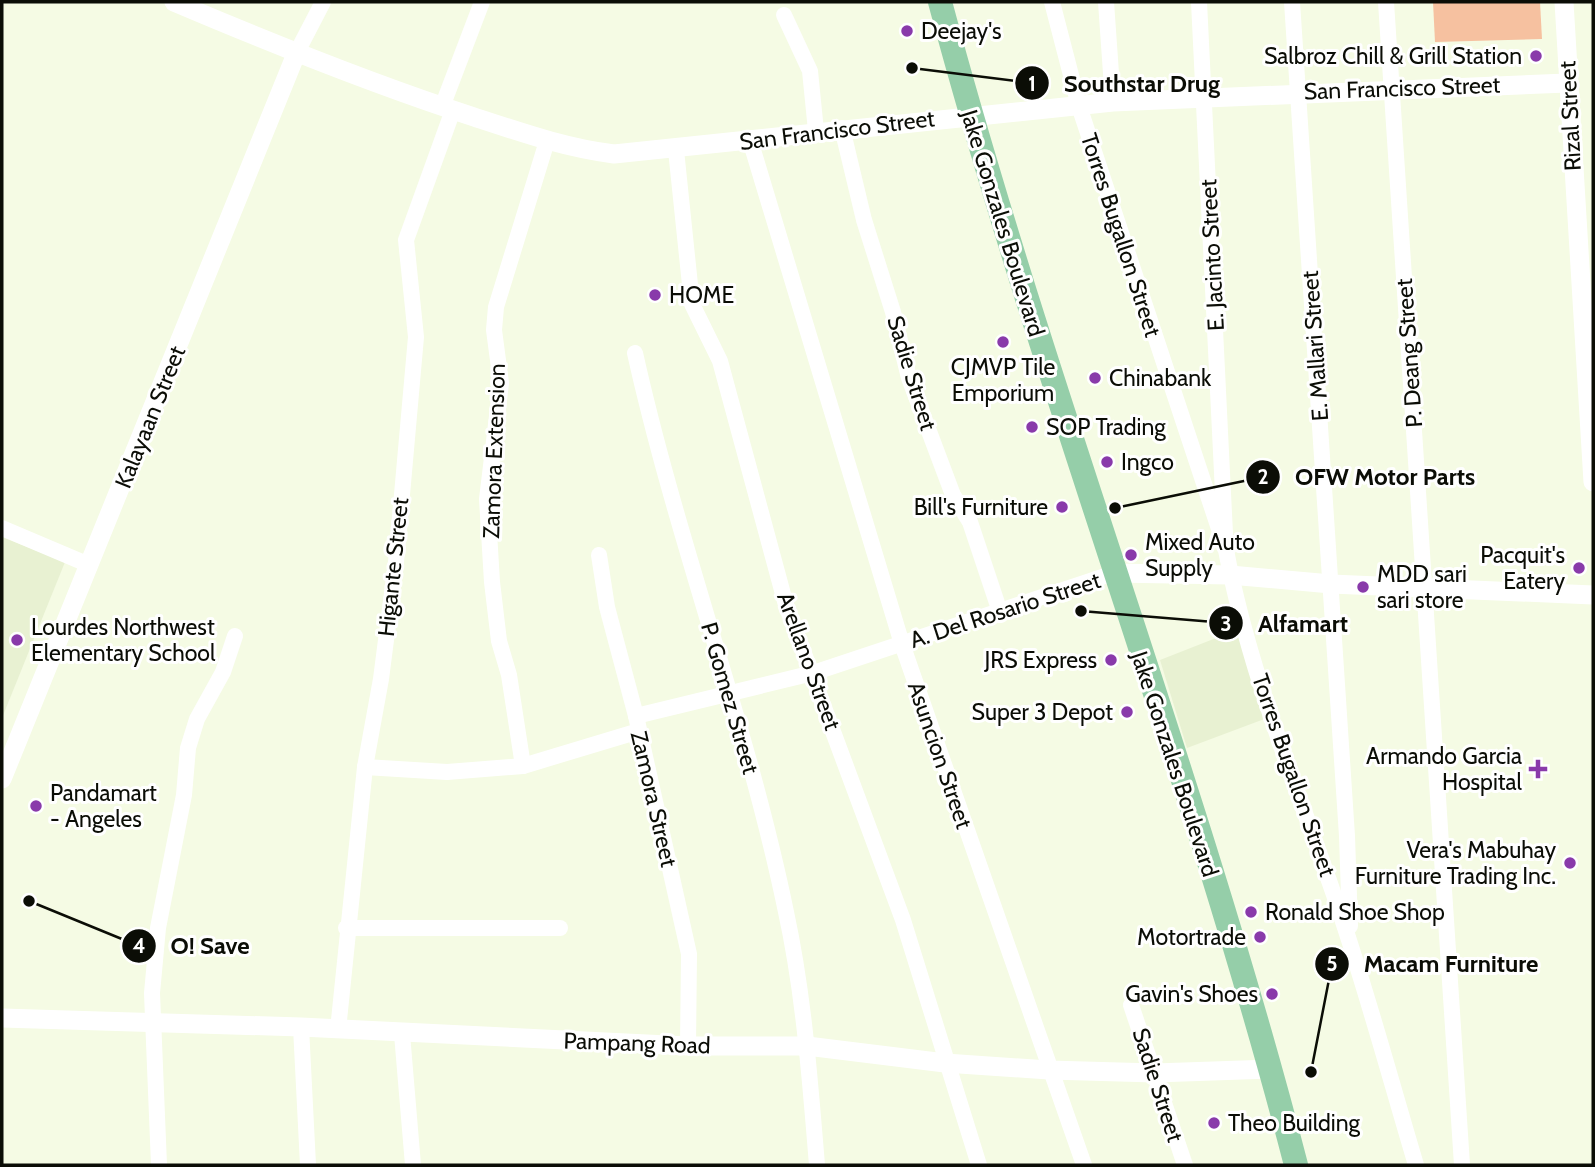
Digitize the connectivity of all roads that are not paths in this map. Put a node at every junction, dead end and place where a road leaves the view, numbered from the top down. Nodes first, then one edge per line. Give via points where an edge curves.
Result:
1 (174, 2) edge
2 (323, 2) edge
3 (482, 2) edge
4 (940, 2) edge
5 (1052, 2) edge
6 (1106, 2) edge
7 (1199, 2) edge
8 (1292, 2) edge
9 (1386, 2) edge
10 (1564, 2) edge
11 (784, 15) dead end
12 (296, 54) junction
13 (1567, 83) junction
14 (1389, 89) junction
15 (1298, 92) junction
16 (1204, 97) junction
17 (1114, 102) junction
18 (1079, 106) junction
19 (447, 109) junction
20 (970, 114) junction
21 (842, 128) junction
22 (816, 131) junction
23 (750, 140) junction
24 (547, 141) junction
25 (676, 150) junction
26 (635, 353) dead end
27 (1593, 482) edge
28 (2, 528) edge
29 (1226, 550) junction
30 (599, 555) dead end
31 (88, 564) junction
32 (1114, 573) junction
33 (1230, 575) junction
34 (1331, 584) junction
35 (1426, 589) junction
36 (1593, 595) edge
37 (1000, 612) junction
38 (234, 636) dead end
39 (902, 644) junction
40 (813, 673) junction
41 (729, 694) junction
42 (637, 724) junction
43 (523, 766) junction
44 (365, 767) junction
45 (2, 779) edge
46 (346, 928) junction
47 (560, 928) dead end
48 (1350, 942) junction
49 (1131, 1005) dead end
50 (2, 1018) edge
51 (152, 1024) junction
52 (301, 1027) junction
53 (338, 1030) junction
54 (402, 1034) junction
55 (688, 1046) junction
56 (807, 1046) junction
57 (945, 1063) junction
58 (1271, 1069) junction
59 (1049, 1070) junction
60 (1155, 1073) junction
61 (159, 1165) edge
62 (308, 1165) edge
63 (413, 1165) edge
64 (817, 1165) edge
65 (979, 1165) edge
66 (1084, 1165) edge
67 (1185, 1165) edge
68 (1296, 1165) edge
69 (1416, 1165) edge
70 (1462, 1165) edge

1 - 12 street, San Francisco Street
2 - 12 street
3 - 19 street, Higante Street
4 - 20 main road, Jake Gonzales Boulevard
5 - 18 street, Torres Bugallon Street
6 - 17 street
7 - 16 street, E. Jacinto Street
8 - 15 street, E. Mallari Street
9 - 14 street, P. Deang Street
10 - 13 street, Rizal Street
11 - 22 street via 810,71
12 - 19 street, San Francisco Street
12 - 31 street, Kalayaan Street
13 - 14 street, San Francisco Street
13 - 27 street, Rizal Street
14 - 15 street, San Francisco Street
14 - 35 street, P. Deang Street
15 - 16 street, San Francisco Street
15 - 34 street, E. Mallari Street
16 - 17 street, San Francisco Street
16 - 29 street, E. Jacinto Street
17 - 18 street, San Francisco Street
18 - 20 street, San Francisco Street
18 - 29 street, Torres Bugallon Street
19 - 24 street, San Francisco Street
19 - 44 street, Higante Street via 406,240 416,337 396,562
20 - 21 street, San Francisco Street
20 - 32 main road, Jake Gonzales Boulevard
21 - 22 street, San Francisco Street
21 - 37 street, Sadie Street via 909,378 953,495 970,522
22 - 23 street, San Francisco Street
23 - 25 street, San Francisco Street
23 - 39 street, Asuncion Street
24 - 25 street, San Francisco Street via 614,154
24 - 43 street, Zamora Extension via 496,306 494,330 501,383 488,499 494,608
25 - 40 street, Arellano Street via 692,304 720,361 786,605
26 - 41 street, P. Gomez Street via 654,439
28 - 31 street
29 - 33 street, Torres Bugallon Street
30 - 42 street, Zamora Street via 607,607
31 - 45 street, Kalayaan Street
32 - 33 street, A. Del Rosario Street
32 - 37 street, A. Del Rosario Street
32 - 58 main road, Jake Gonzales Boulevard
33 - 34 street, A. Del Rosario Street
33 - 48 street, Torres Bugallon Street via 1273,719
34 - 35 street, A. Del Rosario Street
34 - 48 street, E. Mallari Street
35 - 36 street, A. Del Rosario Street
35 - 70 street, P. Deang Street
37 - 39 street, A. Del Rosario Street
38 - 51 street via 223,672 197,719 188,748 184,795 155,953
39 - 40 street, A. Del Rosario Street
39 - 59 street, Asuncion Street
40 - 41 street, A. Del Rosario Street
40 - 57 street, Arellano Street via 903,920
41 - 42 street, A. Del Rosario Street
41 - 56 street, P. Gomez Street via 786,912
42 - 43 street, A. Del Rosario Street
42 - 55 street, Zamora Street via 689,954
43 - 44 street, A. Del Rosario Street via 447,772
44 - 46 street, Higante Street
46 - 47 street
46 - 53 street, Higante Street
48 - 69 street, Torres Bugallon Street
49 - 60 street, Sadie Street
50 - 51 street, Pampang Road
51 - 52 street, Pampang Road
51 - 61 street
52 - 53 street, Pampang Road
52 - 62 street
53 - 54 street, Pampang Road
54 - 55 street, Pampang Road
54 - 63 street
55 - 56 street, Pampang Road
56 - 57 street, Pampang Road
56 - 64 street, P. Gomez Street
57 - 59 street, Pampang Road
57 - 65 street, Arellano Street
58 - 60 street, Pampang Road
58 - 68 main road, Jake Gonzales Boulevard
59 - 60 street, Pampang Road
59 - 66 street, Asuncion Street
60 - 67 street, Sadie Street

